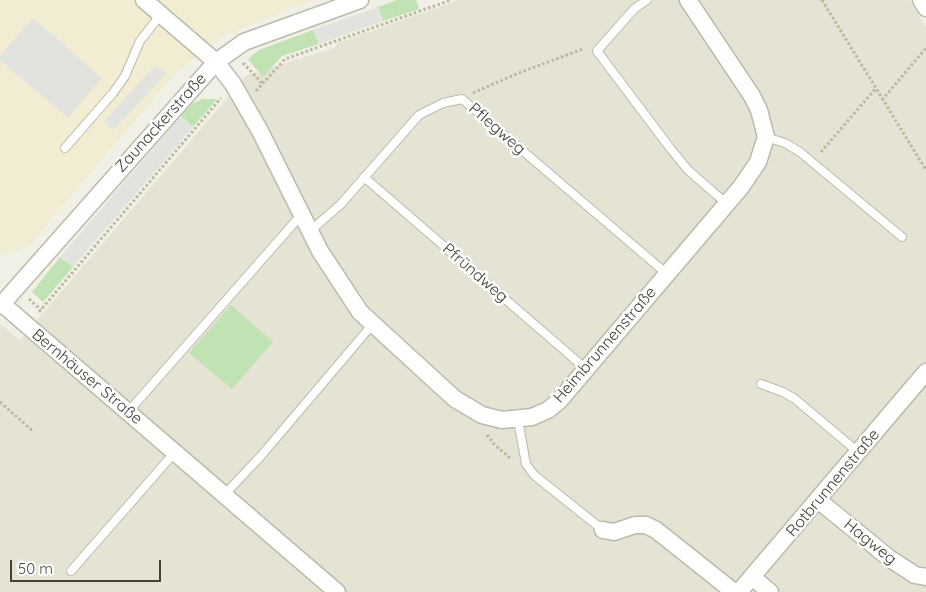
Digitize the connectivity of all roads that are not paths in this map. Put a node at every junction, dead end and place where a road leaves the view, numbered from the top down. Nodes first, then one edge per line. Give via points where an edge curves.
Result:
1 (144, 0) edge
2 (360, 0) edge
3 (646, 0) edge
4 (688, 0) edge
5 (921, 0) edge
6 (926, 8) edge
7 (161, 14) junction
8 (216, 62) junction
9 (766, 137) junction
10 (66, 148) dead end
11 (364, 177) junction
12 (727, 204) junction
13 (301, 215) junction
14 (310, 232) junction
15 (902, 237) dead end
16 (667, 274) junction
17 (1, 303) edge
18 (372, 325) junction
19 (586, 369) junction
20 (926, 372) edge
21 (761, 384) dead end
22 (128, 412) junction
23 (518, 420) junction
24 (175, 452) junction
25 (858, 452) junction
26 (224, 495) junction
27 (818, 500) junction
28 (603, 530) joint
29 (71, 571) dead end
30 (752, 576) junction
31 (926, 577) edge
32 (337, 592) edge
33 (734, 592) edge
34 (739, 592) edge
35 (770, 592) edge

1 - 7 street, Heimbrunnenstraße
2 - 8 street, Zaunackerstraße via 244,42
3 - 12 lane via 597,51 688,170
4 - 9 street via 752,96
5 - 6 street
7 - 8 street, Heimbrunnenstraße
7 - 10 lane via 140,42 125,76 113,93
8 - 13 street, Heimbrunnenstraße via 245,103
8 - 17 street, Zaunackerstraße
9 - 12 street, Heimbrunnenstraße via 755,167
9 - 15 lane via 785,143 812,162
11 - 14 lane, Pflegweg via 341,204
11 - 16 lane, Pflegweg via 419,115 444,103 462,99
11 - 19 lane, Pfründweg
12 - 16 street, Heimbrunnenstraße
13 - 14 street, Heimbrunnenstraße
13 - 22 lane
14 - 18 street, Heimbrunnenstraße via 346,294
16 - 19 street, Heimbrunnenstraße
17 - 22 street, Bernhäuser Straße
18 - 23 street, Heimbrunnenstraße via 455,399 492,419
18 - 26 lane
19 - 23 street, Heimbrunnenstraße via 548,410
20 - 25 street, Rotbrunnenstraße
21 - 25 lane via 795,399
22 - 24 street, Bernhäuser Straße
23 - 28 lane via 526,464 549,488
24 - 26 street, Bernhäuser Straße
24 - 29 lane
25 - 27 street, Rotbrunnenstraße
26 - 32 street, Bernhäuser Straße
27 - 30 street, Rotbrunnenstraße
27 - 31 street, Hagweg via 888,558 915,575
28 - 33 street via 614,532 635,524 646,525
30 - 34 street, Rotbrunnenstraße
30 - 35 street

